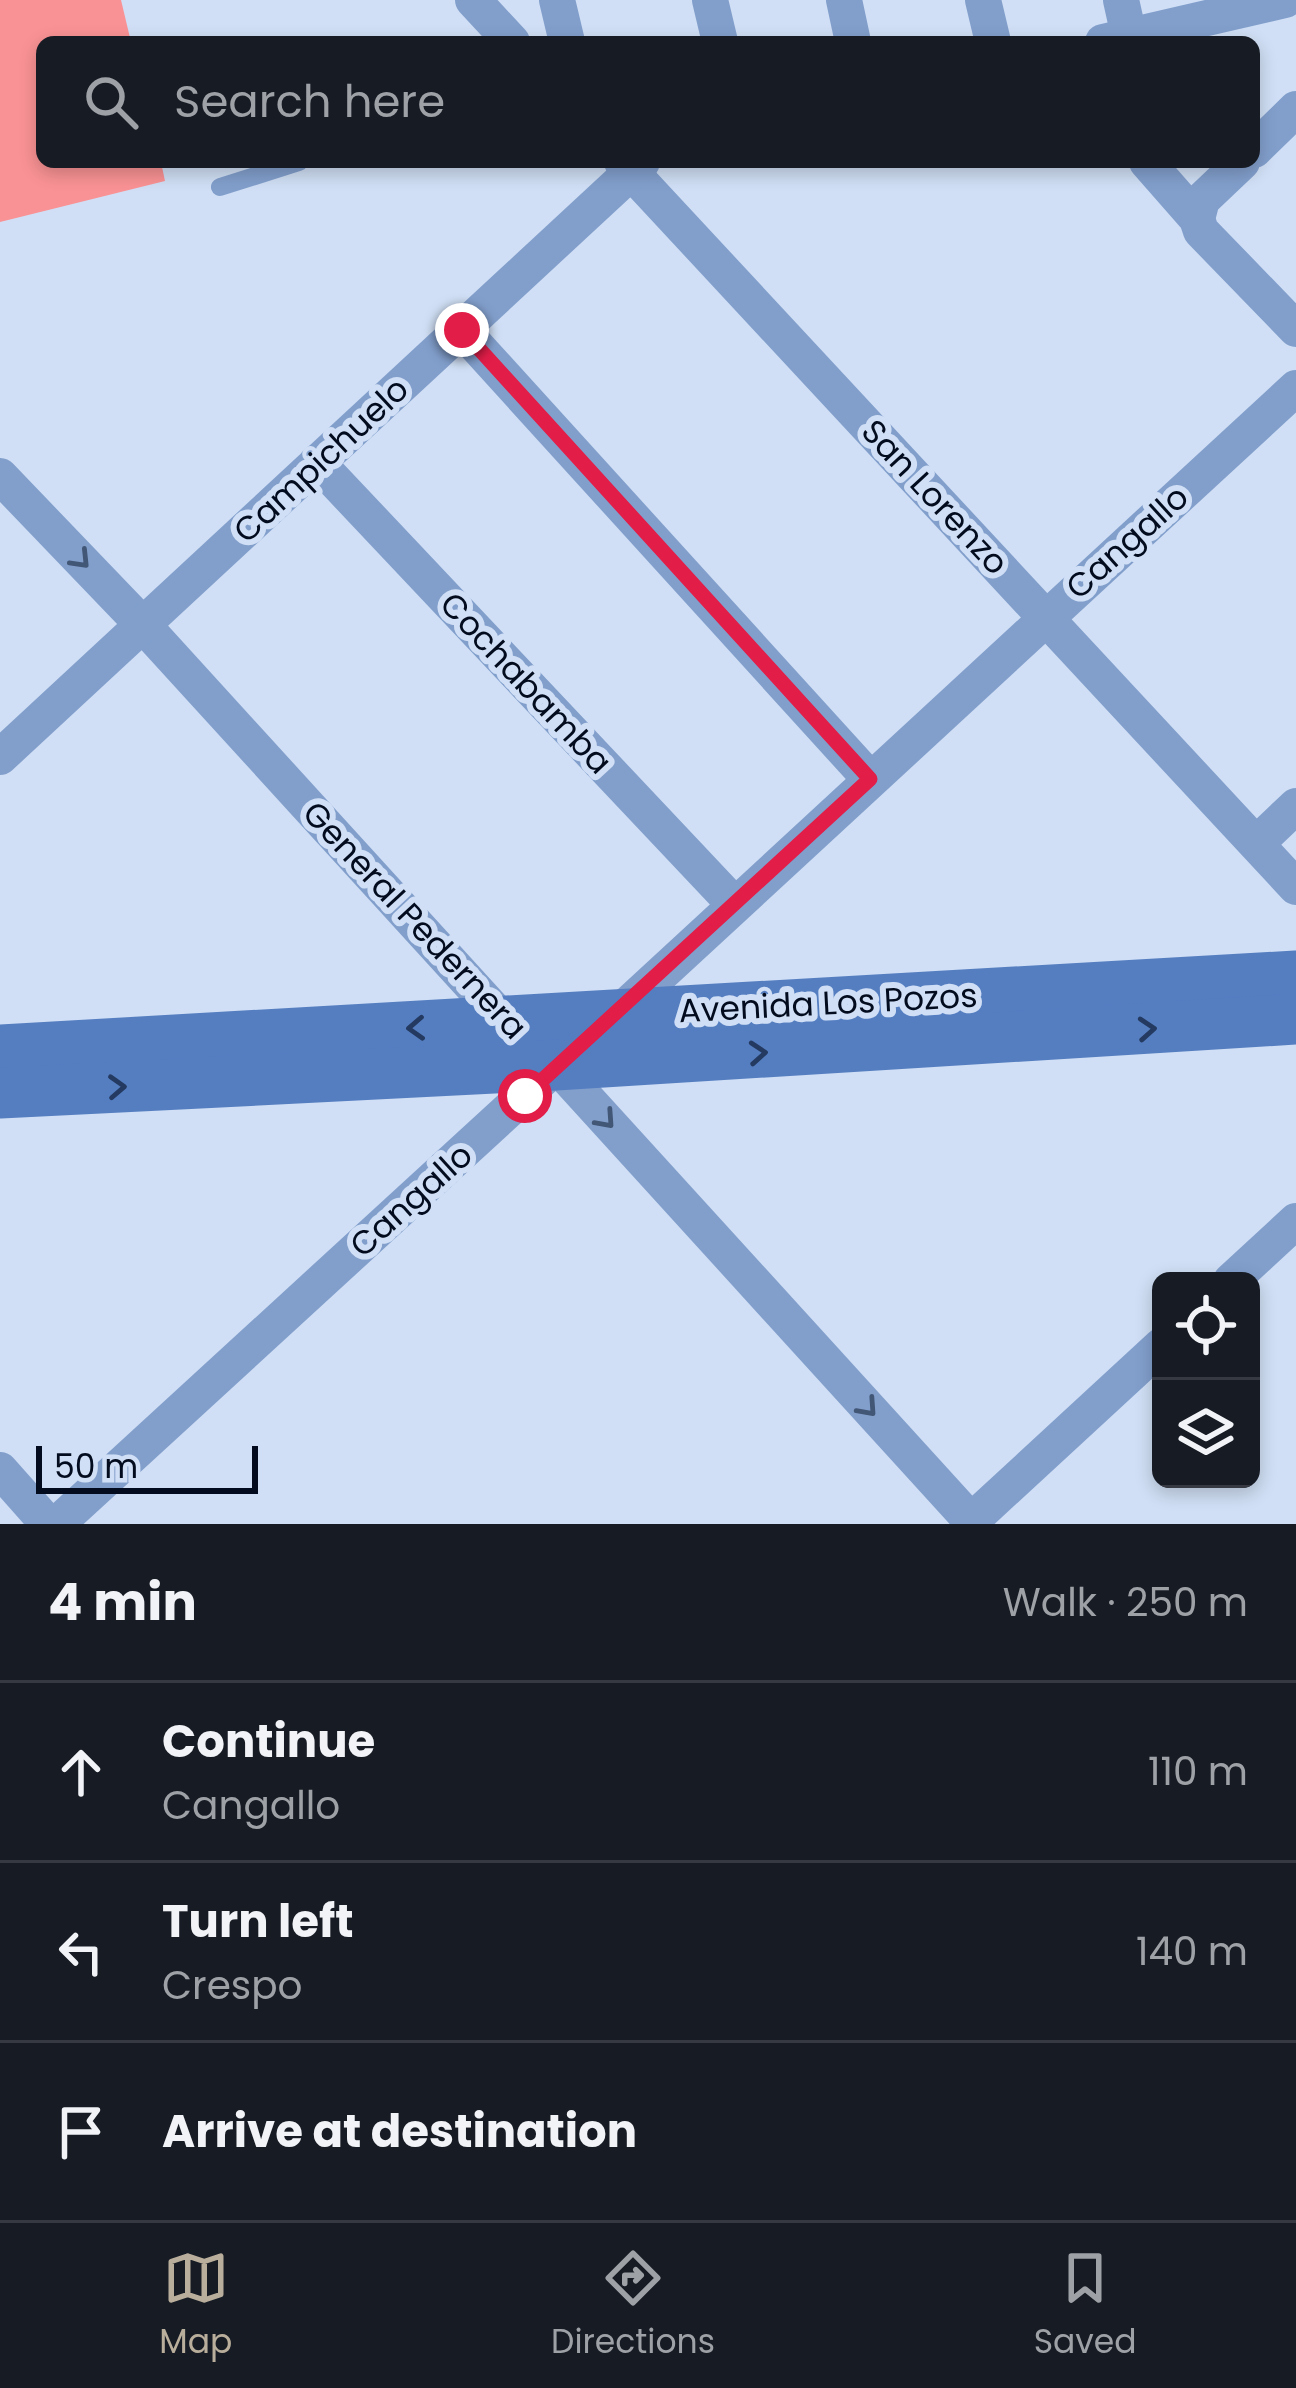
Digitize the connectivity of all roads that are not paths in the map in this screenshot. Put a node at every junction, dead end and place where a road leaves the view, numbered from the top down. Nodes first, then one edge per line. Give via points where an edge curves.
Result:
1 (473, 0) edge
2 (557, 0) edge
3 (710, 0) edge
4 (844, 0) edge
5 (983, 0) edge
6 (1270, 2) edge
7 (1118, 26) edge
8 (506, 36) edge
9 (566, 36) edge
10 (718, 36) edge
11 (852, 36) edge
12 (992, 36) edge
13 (1296, 110) edge
14 (1260, 144) edge
15 (280, 168) edge
16 (629, 168) edge
17 (635, 168) edge
18 (1152, 168) edge
19 (1236, 168) edge
20 (220, 187) dead end
21 (1197, 219) junction
22 (1296, 329) edge
23 (462, 330) junction
24 (1296, 388) edge
25 (317, 462) junction
26 (0, 476) edge
27 (1046, 615) junction
28 (143, 625) junction
29 (0, 757) edge
30 (870, 779) junction
31 (1296, 806) edge
32 (1257, 843) junction
33 (1296, 887) edge
34 (734, 905) junction
35 (1296, 976) edge
36 (616, 1015) junction
37 (1296, 1019) edge
38 (506, 1023) junction
39 (0, 1050) edge
40 (556, 1066) junction
41 (0, 1093) edge
42 (1296, 1221) edge
43 (1241, 1272) edge
44 (1152, 1354) edge
45 (0, 1470) edge
46 (971, 1523) edge
47 (53, 1524) edge

1 - 8 street
2 - 9 street
3 - 10 street
4 - 11 street
5 - 12 street
6 - 7 street
13 - 14 street
15 - 20 lane
16 - 23 street, Campichuelo
17 - 27 street, San Lorenzo
18 - 21 street
19 - 21 street via 1202,200
21 - 22 street
23 - 25 street, Campichuelo
23 - 30 street
24 - 27 street, Cangallo
25 - 28 street, Campichuelo
25 - 34 street, Cochabamba
26 -> 28 street, General Pedernera
27 - 30 street, Cangallo
27 - 32 street, San Lorenzo
28 - 29 street, Campichuelo
28 - 38 street, General Pedernera
30 - 34 street, Cangallo
31 - 32 street
32 - 33 street, San Lorenzo
34 - 36 street, Cangallo
35 - 36 street, Avenida Los Pozos
36 - 38 street, Avenida Los Pozos
36 - 40 street, Cangallo
40 -> 37 street, Avenida Los Pozos
38 -> 39 street, Avenida Los Pozos
38 - 40 street, General Pedernera
41 -> 40 street, Avenida Los Pozos
40 -> 46 street, General Pedernera
40 - 47 street, Cangallo
42 - 43 street
44 - 46 street
45 - 47 street

